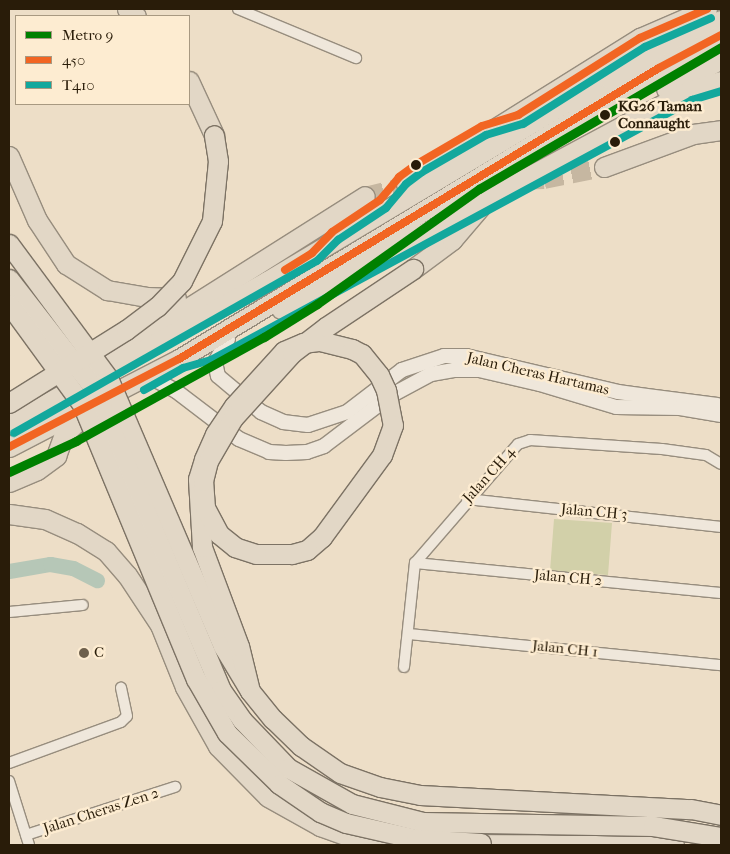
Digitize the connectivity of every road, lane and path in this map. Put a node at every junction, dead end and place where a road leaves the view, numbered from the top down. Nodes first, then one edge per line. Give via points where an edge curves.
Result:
1 (238, 9) edge
2 (707, 9) edge
3 (721, 20) edge
4 (721, 35) edge
5 (356, 58) dead end
6 (721, 58) edge
7 (721, 81) edge
8 (190, 83) edge
9 (721, 130) edge
10 (9, 156) edge
11 (554, 161) junction
12 (604, 167) tunnel mouth
13 (365, 196) tunnel mouth
14 (490, 196) junction
15 (9, 244) edge
16 (312, 253) junction
17 (9, 279) edge
18 (216, 289) junction
19 (9, 304) edge
20 (228, 339) junction
21 (179, 359) junction
22 (148, 376) junction
23 (562, 377) junction
24 (99, 400) junction
25 (594, 400) junction
26 (9, 403) edge
27 (721, 406) edge
28 (43, 408) junction
29 (721, 415) edge
30 (9, 424) edge
31 (9, 447) edge
32 (721, 464) edge
33 (9, 482) edge
34 (468, 499) junction
35 (9, 514) edge
36 (721, 527) edge
37 (415, 563) junction
38 (721, 593) edge
39 (83, 605) dead end
40 (9, 612) edge
41 (409, 634) junction
42 (721, 665) edge
43 (404, 667) dead end
44 (121, 688) dead end
45 (250, 691) junction
46 (9, 762) edge
47 (9, 780) edge
48 (176, 787) dead end
49 (721, 815) edge
50 (721, 837) edge
51 (28, 840) edge
52 (482, 843) junction
53 (396, 845) edge
54 (446, 845) edge
55 (674, 845) edge

1 - 5 street
2 - 16 highway via 640,38 601,61 380,200 332,232
3 - 16 highway via 608,78
4 - 21 highway via 659,68
6 - 11 highway via 578,138
7 - 11 highway via 688,91
8 - 26 highway, bridge via 214,135 218,161 212,221 182,281 157,307 126,330
9 - 12 highway via 693,134
10 - 18 highway via 36,220 66,264 107,290 162,299 184,298
11 - 14 highway
13 - 18 highway
14 - 20 highway
14 - 45 highway, bridge via 452,240 326,327 319,332 312,338 306,343 292,353 233,418 208,461 203,481 205,508 219,534 235,547 256,554 292,554 306,550 322,537 382,455 393,425 386,390 362,354 320,341 311,342 303,343 284,351 234,406 215,434 198,479 202,547 239,646
15 - 45 highway, bridge via 108,378 153,476 223,646
16 - 28 highway
17 - 50 highway, bridge via 93,387 221,690 242,720 288,768 352,804 423,822 653,826
18 - 28 highway via 124,346
19 - 52 highway, bridge via 82,404 196,679 228,732 279,784 329,816 416,839
20 - 21 highway via 206,351
20 - 23 street, Jalan Cheras Hartamas via 215,362 218,376 261,412 283,422 308,425 347,412 402,370 444,356 466,356
21 - 22 highway
22 - 24 highway
22 - 25 street, Jalan Cheras Hartamas via 176,391 252,446 286,453 307,452 324,446 390,396 431,374 478,370
23 - 25 street via 564,386
23 - 27 street, Jalan Cheras Hartamas via 618,392
24 - 31 highway
24 - 33 highway via 64,434 56,456 37,470
25 - 29 street, Jalan Cheras Hartamas via 616,407 680,408
28 - 30 highway
32 - 34 street, Jalan CH 4 via 706,455 671,450 530,440 508,451
34 - 36 street, Jalan CH 3
34 - 37 street, Jalan CH 4
35 - 53 highway via 46,519 77,533 106,552 136,587 160,625 185,687 214,738 268,797 320,826 347,836
37 - 38 street, Jalan CH 2
37 - 41 street
39 - 40 street
41 - 42 street, Jalan CH 1
41 - 43 street
44 - 46 street via 127,716 122,722
45 - 49 highway, bridge via 301,746 340,773 380,788 462,799 691,809
47 - 51 street
48 - 51 street, Jalan Cheras Zen 2
52 - 54 highway, bridge
52 - 55 highway

